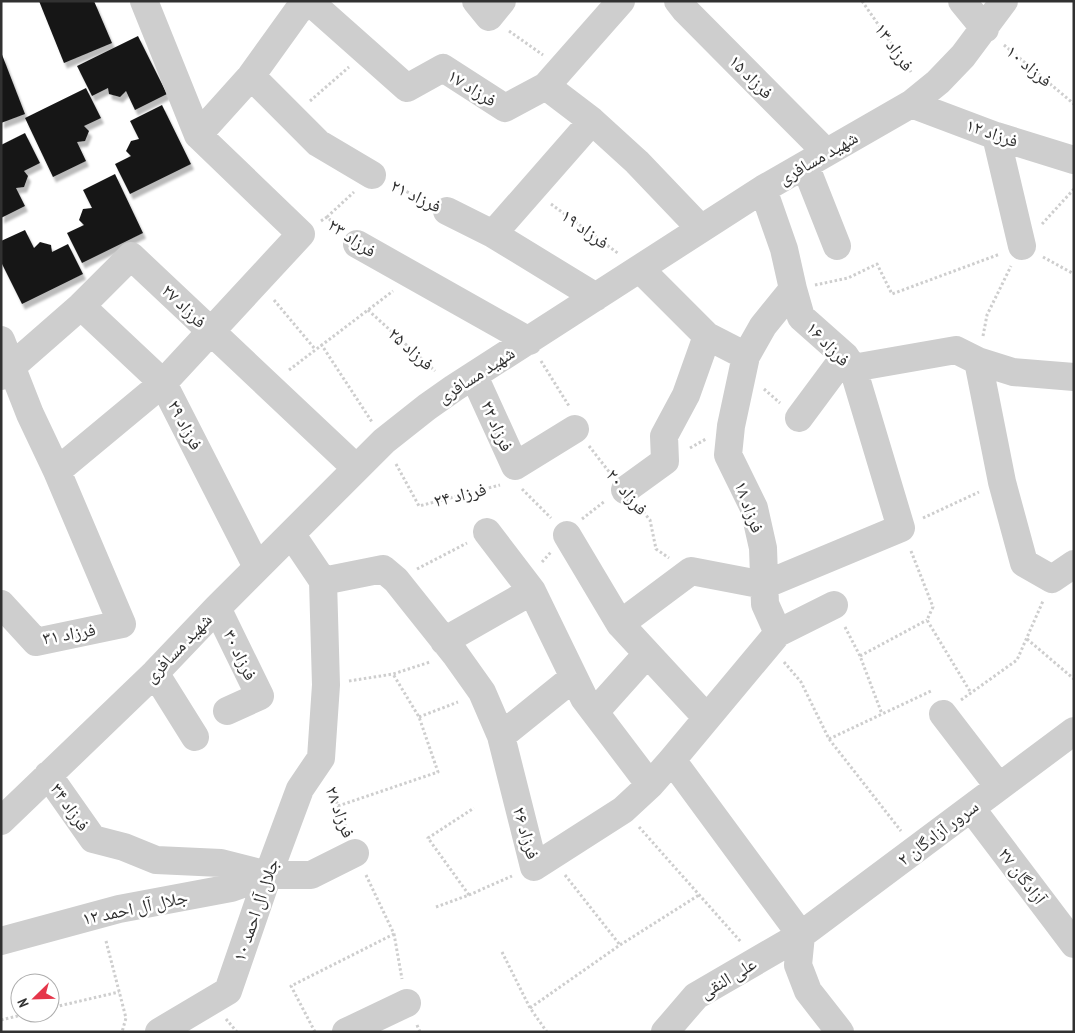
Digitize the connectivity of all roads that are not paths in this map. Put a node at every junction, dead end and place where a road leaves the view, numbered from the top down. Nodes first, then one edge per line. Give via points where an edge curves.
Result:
1 (144, 1) edge
2 (621, 1) edge
3 (962, 1) edge
4 (1004, 1) edge
5 (301, 4) edge
6 (686, 4) edge
7 (985, 29) junction
8 (251, 76) junction
9 (554, 78) junction
10 (919, 99) junction
11 (592, 121) junction
12 (198, 135) junction
13 (996, 136) junction
14 (815, 158) junction
15 (1074, 160) edge
16 (372, 175) road end
17 (763, 189) junction
18 (447, 211) road end
19 (701, 229) junction
20 (493, 234) junction
21 (357, 244) road end
22 (837, 246) dead end
23 (1022, 246) road end
24 (640, 269) junction
25 (793, 290) junction
26 (596, 297) junction
27 (81, 306) junction
28 (210, 331) junction
29 (707, 336) junction
30 (1, 340) edge
31 (529, 341) junction
32 (978, 361) junction
33 (849, 362) junction
34 (744, 363) junction
35 (5, 368) edge
36 (1074, 377) edge
37 (464, 382) junction
38 (163, 383) junction
39 (799, 418) road end
40 (575, 429) road end
41 (356, 468) junction
42 (57, 471) junction
43 (625, 490) road end
44 (487, 532) road end
45 (292, 535) junction
46 (567, 535) road end
47 (1074, 564) edge
48 (257, 567) junction
49 (323, 581) junction
50 (764, 584) junction
51 (532, 591) junction
52 (1, 604) edge
53 (834, 605) road end
54 (217, 608) junction
55 (620, 624) junction
56 (773, 639) junction
57 (450, 648) junction
58 (648, 654) junction
59 (155, 673) junction
60 (573, 678) junction
61 (227, 711) dead end
62 (595, 712) junction
63 (943, 714) road end
64 (706, 718) junction
65 (1074, 731) edge
66 (501, 736) junction
67 (195, 737) dead end
68 (672, 760) junction
69 (48, 775) junction
70 (650, 785) junction
71 (999, 787) junction
72 (971, 808) junction
73 (1, 821) edge
74 (355, 853) road end
75 (268, 875) junction
76 (801, 935) junction
77 (1, 941) edge
78 (1074, 944) edge
79 (407, 1003) road end
80 (159, 1032) edge
81 (346, 1032) edge
82 (665, 1032) edge
83 (840, 1032) edge

1 - 12 street, فرزاد ۲۳
2 - 9 street
3 - 7 street
4 - 7 street, شهید مسافری
5 - 8 street
5 - 9 street, فرزاد ۱۷ via 366,52 407,88 443,68 504,108
6 - 14 street, فرزاد ۱۵
7 - 10 street, شهید مسافری via 963,56
8 - 12 street
8 - 16 street, فرزاد ۲۱ via 318,143
9 - 11 street
10 - 13 street, فرزاد ۱۲
10 - 14 street, شهید مسافری
11 - 19 street via 637,162
11 - 20 street
12 - 28 street, فرزاد ۲۳ via 301,234
13 - 15 street, فرزاد ۱۲
13 - 23 street
14 - 17 street, شهید مسافری
14 - 22 street
17 - 19 street, شهید مسافری
17 - 25 street, فرزاد ۱۶ via 784,249
18 - 20 street, فرزاد ۲۱
19 - 24 street, شهید مسافری
20 - 26 street, فرزاد ۲۱
21 - 31 street, فرزاد ۲۳
24 - 26 street, شهید مسافری
24 - 29 street
25 - 33 street, فرزاد ۱۶ via 801,317
25 - 34 street, فرزاد ۱۸ via 763,326
26 - 31 street, شهید مسافری
27 - 28 street, فرزاد ۲۷ via 131,256
27 - 35 street, فرزاد ۲۷
27 - 38 street, فرزاد ۲۹
28 - 38 street
28 - 41 street, فرزاد ۲۷
29 - 34 street
29 - 43 street via 686,395 664,436 665,461
30 - 35 street
31 - 37 street, شهید مسافری
32 - 33 street via 956,350
32 - 36 street via 1013,372
32 - 47 street via 1002,482 1024,563 1052,580
33 - 39 street
33 - 50 street, فرزاد ۱۶ via 901,528
34 - 50 street, فرزاد ۱۸ via 728,455 754,508 763,548
35 - 42 street
37 - 40 street, فرزاد ۲۲ via 515,474
37 - 41 street, شهید مسافری via 384,441
38 - 42 street
38 - 48 street, فرزاد ۲۹
41 - 45 street, شهید مسافری
42 - 52 street, فرزاد ۳۱ via 122,624 36,642
44 - 51 street
45 - 48 street, شهید مسافری
45 - 49 street
46 - 55 street
48 - 54 street, شهید مسافری
49 - 57 street, فرزاد ۲۶ via 384,570 396,580
49 - 75 street, جلال آل احمد ۱۰ via 326,685 321,758 300,790
50 - 55 street via 691,571
50 - 56 street, فرزاد ۱۸
51 - 57 street
51 - 60 street
53 - 56 street
54 - 59 street, شهید مسافری
54 - 61 street, فرزاد ۳۰ via 260,696
55 - 58 street
56 - 64 street
57 - 66 street, فرزاد ۲۶ via 482,692
58 - 62 street
58 - 64 street
59 - 67 street
59 - 69 street, شهید مسافری
60 - 62 street
60 - 66 street
62 - 70 street
63 - 71 street
64 - 68 street
65 - 71 street, سرور آزادگان ۲
66 - 70 street, فرزاد ۲۶ via 542,862 623,810
68 - 70 street, فرزاد ۲۶
68 - 76 street
69 - 73 street, شهید مسافری
69 - 75 street, فرزاد ۳۴ via 93,839 156,860 221,863
71 - 72 street, سرور آزادگان ۲
72 - 76 street, سرور آزادگان ۲
72 - 78 street, آزادگان ۲۷
74 - 75 street via 310,875
75 - 77 street, جلال آل احمد ۱۲ via 231,888 119,909
75 - 80 street, جلال آل احمد ۱۰ via 228,991
76 - 82 street, علی النقی via 696,996
76 - 83 street via 798,965 808,991
79 - 81 street

